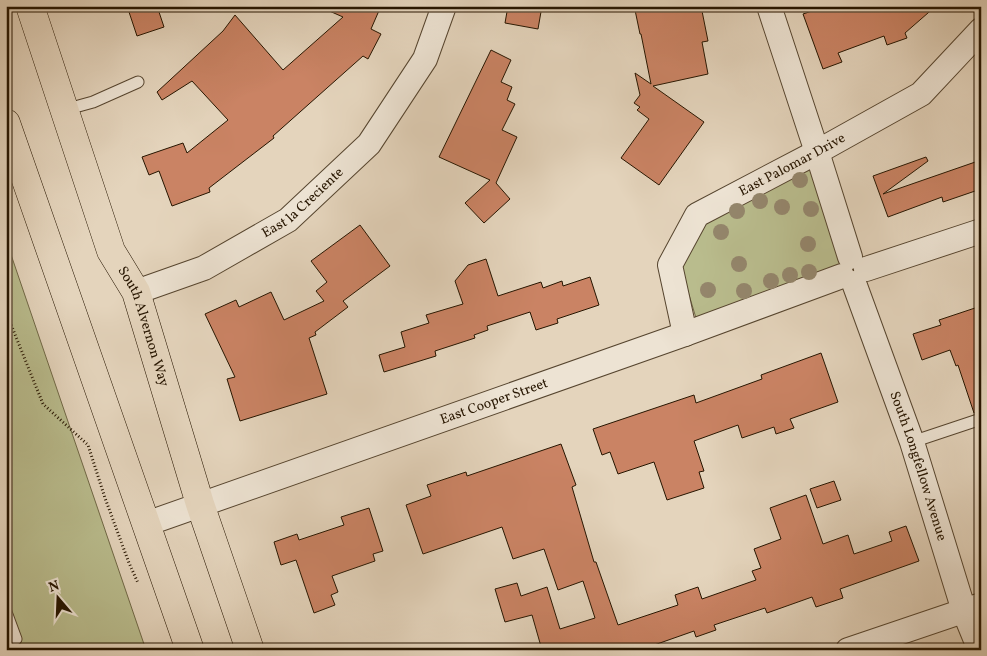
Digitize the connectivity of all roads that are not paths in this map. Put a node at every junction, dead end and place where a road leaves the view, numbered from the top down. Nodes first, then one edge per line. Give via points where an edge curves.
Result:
1 (30, 6) edge
2 (444, 6) edge
3 (769, 6) edge
4 (981, 30) edge
5 (138, 82) dead end
6 (64, 110) junction
7 (6, 123) edge
8 (817, 152) junction
9 (981, 230) edge
10 (853, 271) junction
11 (136, 292) junction
12 (685, 334) junction
13 (981, 418) edge
14 (912, 442) junction
15 (200, 504) junction
16 (146, 524) junction
17 (972, 608) edge
18 (6, 612) edge
19 (16, 638) dead end
20 (190, 650) edge
21 (250, 650) edge
22 (848, 650) edge
23 (980, 650) edge

1 - 6 main road, South Alvernon Way
2 - 11 street, East la Creciente via 425,59 369,144 288,220 204,268
3 - 8 street, South Longfellow Avenue
4 - 8 street, East Palomar Drive via 921,94
5 - 6 lane via 93,102
6 - 11 main road, South Alvernon Way via 111,251
7 - 16 main road
8 - 10 street, South Longfellow Avenue
8 - 12 street, East Palomar Drive via 697,215 670,266
9 - 10 street, East Cooper Street
10 - 12 street, East Cooper Street
10 - 14 street, South Longfellow Avenue
11 - 15 main road, South Alvernon Way
12 - 15 street, East Cooper Street
13 - 14 lane
14 - 17 street, South Longfellow Avenue
15 - 16 street, East Cooper Street
15 - 21 main road, South Alvernon Way
16 - 20 main road
17 - 22 street
17 - 23 street, South Longfellow Avenue
18 - 19 lane

